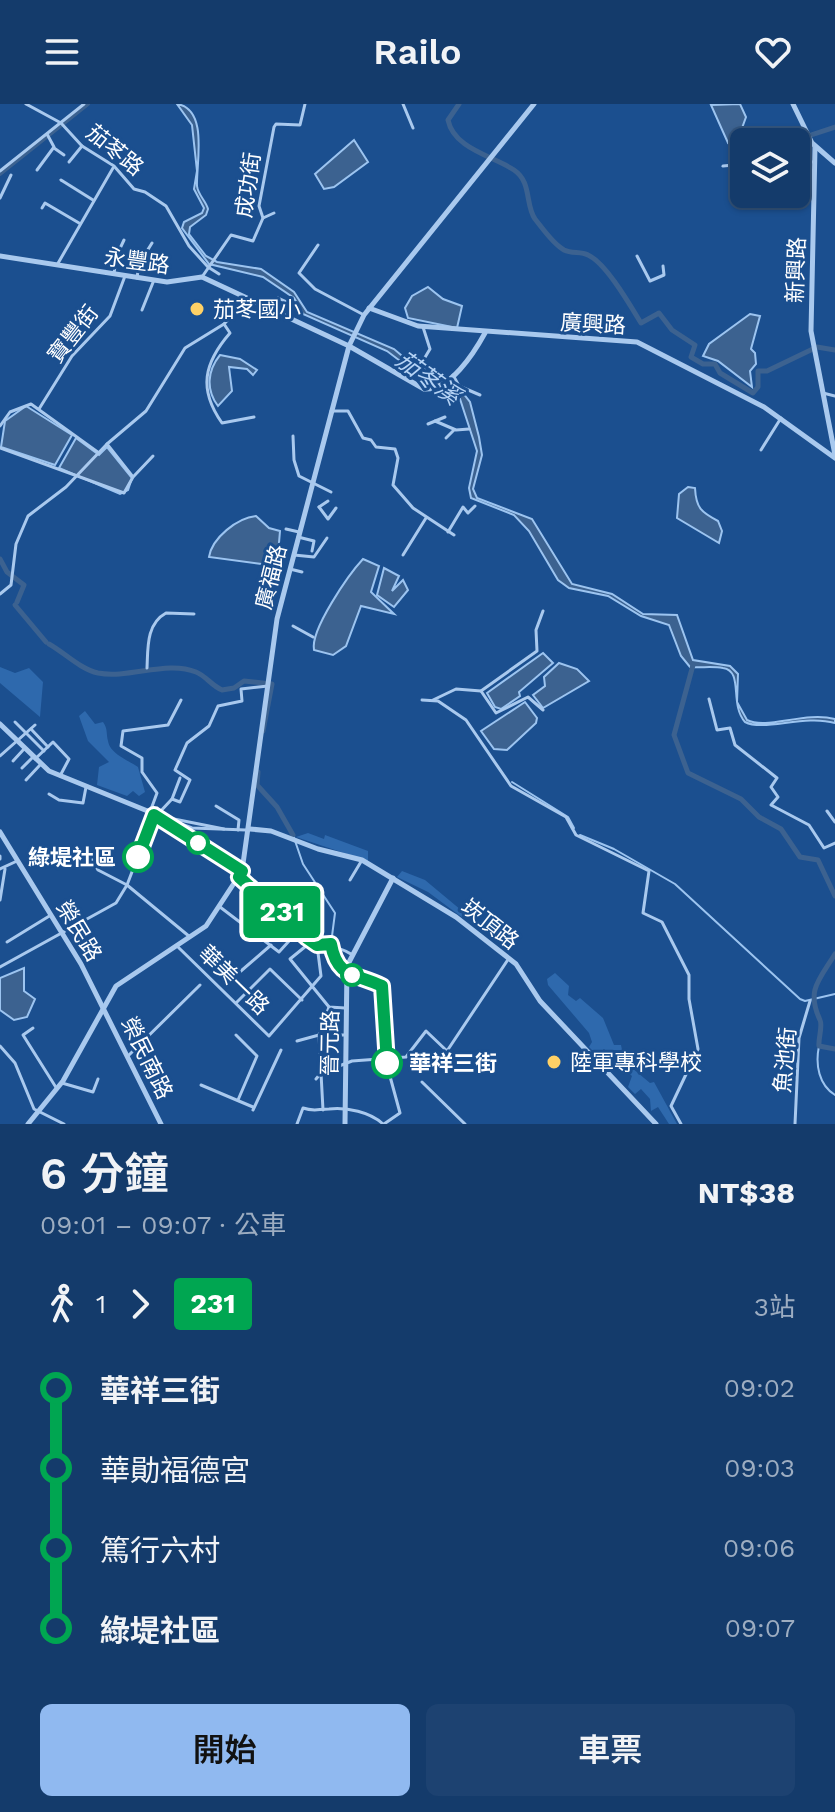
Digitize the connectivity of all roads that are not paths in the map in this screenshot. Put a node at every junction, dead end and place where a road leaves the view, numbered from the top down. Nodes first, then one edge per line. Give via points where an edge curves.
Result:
1 (26, 104) edge
2 (84, 104) edge
3 (305, 104) edge
4 (403, 104) edge
5 (534, 104) edge
6 (793, 104) edge
7 (63, 124) junction
8 (413, 128) dead end
9 (48, 136) junction
10 (82, 146) junction
11 (54, 147) junction
12 (815, 147) junction
13 (64, 155) dead end
14 (69, 162) dead end
15 (810, 162) edge
16 (815, 162) junction
17 (835, 163) edge
18 (730, 165) edge
19 (114, 166) junction
20 (723, 166) dead end
21 (37, 170) dead end
22 (0, 171) edge
23 (11, 175) dead end
24 (61, 180) dead end
25 (1, 192) edge
26 (0, 198) edge
27 (93, 200) junction
28 (42, 208) dead end
29 (274, 213) dead end
30 (263, 218) junction
31 (79, 223) junction
32 (124, 240) dead end
33 (152, 243) dead end
34 (318, 245) dead end
35 (0, 256) edge
36 (637, 256) dead end
37 (211, 264) junction
38 (57, 265) junction
39 (663, 266) dead end
40 (114, 274) junction
41 (219, 274) dead end
42 (125, 276) junction
43 (202, 277) junction
44 (137, 278) junction
45 (154, 280) junction
46 (247, 299) junction
47 (298, 307) dead end
48 (369, 308) junction
49 (142, 310) dead end
50 (271, 311) junction
51 (364, 315) junction
52 (224, 324) junction
53 (423, 327) junction
54 (485, 333) junction
55 (349, 346) junction
56 (450, 378) junction
57 (823, 393) junction
58 (480, 395) dead end
59 (835, 396) edge
60 (39, 409) junction
61 (331, 411) junction
62 (254, 417) dead end
63 (445, 417) dead end
64 (781, 418) junction
65 (435, 421) junction
66 (428, 424) dead end
67 (0, 425) edge
68 (469, 429) dead end
69 (454, 430) junction
70 (293, 436) dead end
71 (446, 438) dead end
72 (107, 444) junction
73 (0, 448) edge
74 (761, 450) dead end
75 (99, 453) junction
76 (153, 456) dead end
77 (835, 456) edge
78 (77, 476) junction
79 (133, 477) junction
80 (313, 481) junction
81 (331, 492) dead end
82 (328, 501) dead end
83 (307, 503) junction
84 (475, 506) dead end
85 (319, 507) junction
86 (336, 508) dead end
87 (426, 517) junction
88 (286, 529) dead end
89 (448, 532) junction
90 (299, 534) junction
91 (454, 535) dead end
92 (327, 538) dead end
93 (312, 551) dead end
94 (294, 555) junction
95 (403, 555) dead end
96 (290, 569) junction
97 (302, 572) dead end
98 (0, 594) edge
99 (543, 611) dead end
100 (194, 614) dead end
101 (293, 626) dead end
102 (313, 637) dead end
103 (147, 668) dead end
104 (268, 686) junction
105 (481, 691) junction
106 (709, 699) dead end
107 (181, 700) dead end
108 (422, 700) dead end
109 (433, 700) junction
110 (543, 710) dead end
111 (15, 722) dead end
112 (0, 724) edge
113 (35, 725) dead end
114 (29, 731) junction
115 (17, 742) junction
116 (25, 749) junction
117 (46, 749) junction
118 (0, 756) edge
119 (34, 758) junction
120 (13, 761) dead end
121 (41, 765) junction
122 (22, 768) dead end
123 (59, 776) junction
124 (180, 778) dead end
125 (26, 780) dead end
126 (86, 787) junction
127 (49, 794) dead end
128 (172, 799) junction
129 (216, 806) dead end
130 (827, 811) dead end
131 (154, 814) junction
132 (167, 819) junction
133 (835, 822) edge
134 (250, 829) junction
135 (227, 830) junction
136 (238, 830) junction
137 (0, 832) edge
138 (835, 843) edge
139 (87, 851) dead end
140 (362, 860) junction
141 (17, 861) junction
142 (2, 869) edge
143 (241, 874) junction
144 (393, 878) junction
145 (350, 880) dead end
146 (127, 885) junction
147 (0, 900) edge
148 (220, 907) junction
149 (51, 915) junction
150 (300, 930) junction
151 (62, 932) junction
152 (190, 937) junction
153 (307, 938) junction
154 (7, 942) dead end
155 (331, 944) junction
156 (271, 945) junction
157 (317, 945) junction
158 (178, 947) junction
159 (352, 955) junction
160 (509, 958) junction
161 (0, 967) edge
162 (346, 972) junction
163 (227, 983) dead end
164 (200, 985) dead end
165 (313, 987) junction
166 (302, 1000) junction
167 (810, 1001) dead end
168 (236, 1003) junction
169 (103, 1007) junction
170 (329, 1007) junction
171 (347, 1008) junction
172 (33, 1028) dead end
173 (236, 1035) dead end
174 (319, 1035) junction
175 (348, 1035) junction
176 (269, 1036) junction
177 (297, 1041) dead end
178 (0, 1046) edge
179 (281, 1050) junction
180 (128, 1056) junction
181 (386, 1060) junction
182 (349, 1062) junction
183 (321, 1073) junction
184 (310, 1075) dead end
185 (98, 1079) dead end
186 (422, 1082) dead end
187 (62, 1083) junction
188 (201, 1085) dead end
189 (57, 1089) junction
190 (676, 1093) junction
191 (238, 1100) junction
192 (669, 1101) dead end
193 (323, 1110) junction
194 (345, 1111) junction
195 (37, 1112) junction
196 (160, 1123) edge
197 (28, 1124) edge
198 (64, 1124) edge
199 (297, 1124) edge
200 (345, 1124) edge
201 (384, 1124) edge
202 (465, 1124) edge
203 (656, 1124) edge
204 (681, 1124) edge
205 (795, 1124) edge

1 - 7 street, 茄苳路
2 - 7 street
3 - 30 street, 成功街 via 300,125 274,127 259,206
4 - 8 street
5 - 48 street, 廣福路
6 - 12 street
7 - 9 street
7 - 10 street, 茄苳路
9 - 11 street
9 - 22 street
10 - 14 street
10 - 19 street, 茄苳路
11 - 13 street
11 - 21 street
12 - 16 street, 新興路
12 - 17 street
15 - 16 street
16 - 57 street, 新興路 via 814,349
18 - 20 street
19 - 27 street
19 - 37 street, 茄苳路 via 134,189 166,206 180,233
23 - 25 street
24 - 27 street
25 - 26 street
27 - 31 street
28 - 31 street via 45,203
29 - 30 street
30 - 37 street, 成功街 via 253,241 233,233
31 - 38 street
32 - 40 street
33 - 44 street
34 - 51 street via 299,273 315,289
35 - 38 street, 永豐路
36 - 39 street via 650,281 661,278
37 - 41 street, 茄苳路
37 - 43 street
38 - 40 street, 永豐路
40 - 42 street, 永豐路
42 - 44 street, 永豐路
42 - 60 street, 寶豐街 via 110,316 72,356
43 - 45 street, 永豐路 via 179,283
43 - 46 street
44 - 45 street, 永豐路
45 - 49 street
46 - 50 street
46 - 52 street
47 - 50 street via 278,298
48 - 51 street, 廣福路
48 - 53 street, 廣興路
50 - 55 street
51 - 55 street, 廣福路
52 - 62 street via 230,333 206,372 208,400 222,423
52 - 72 street via 185,348 146,411
53 - 54 street, 廣興路
53 - 56 street via 430,349 421,364 436,379
54 - 56 street
54 - 64 street, 廣興路 via 637,342
55 - 56 street via 416,387 439,388
55 - 61 street, 廣福路
56 - 58 street
57 - 59 street
57 - 77 street, 新興路
60 - 67 street via 21,406
60 - 75 street
61 - 80 street, 廣福路
61 - 87 street via 348,411 363,438 376,447 395,449 393,485
63 - 65 street
64 - 74 street
64 - 77 street, 廣興路
65 - 66 street
65 - 69 street
68 - 69 street
69 - 71 street
70 - 80 street via 299,476
72 - 75 street
72 - 79 street
73 - 78 street
75 - 78 street
76 - 79 street
78 - 79 street via 119,494 130,488
78 - 98 street via 28,516 16,544 13,579
80 - 81 street
80 - 83 street, 廣福路
82 - 85 street
83 - 85 street
83 - 90 street, 廣福路
84 - 89 street via 468,513 463,507
85 - 86 street via 328,519
87 - 89 street
87 - 95 street
88 - 90 street
89 - 91 street
90 - 93 street via 314,541
90 - 94 street, 廣福路
92 - 94 street via 314,557
94 - 96 street, 廣福路
96 - 97 street
96 - 104 street, 廣福路
99 - 105 street via 536,630 539,650
100 - 103 street via 166,613 155,622
101 - 102 street
104 - 128 street via 241,689 242,701 221,703 187,743 175,770 190,783 180,802
104 - 134 street, 廣福路
105 - 109 street via 456,689
105 - 110 street via 496,713 528,697
106 - 138 street via 717,730 730,728 735,745 777,778 771,787 778,797 771,805 809,825 824,848
107 - 131 street via 168,725 124,730 120,743 140,756 144,777 155,786
108 - 109 street
109 - 190 street via 466,720 511,786 566,817 576,835 649,871 643,913 662,922 689,975 698,1049
111 - 114 street
112 - 115 street
113 - 114 street
114 - 115 street
114 - 117 street
115 - 116 street
115 - 118 street
116 - 119 street
116 - 120 street
117 - 119 street
117 - 123 street via 53,742 69,759
119 - 121 street
119 - 122 street
121 - 123 street
121 - 125 street
123 - 126 street
124 - 128 street
126 - 127 street via 83,803
126 - 131 street
128 - 131 street
129 - 136 street via 239,820
130 - 133 street
131 - 132 street
131 - 143 street
131 - 146 street
132 - 135 street
132 - 135 street via 192,828
134 - 136 street
134 - 140 street, 崁頂路
134 - 143 street, 廣福路
135 - 136 street
137 - 141 street, 榮民路
139 - 146 street, 華美一路 via 98,870
140 - 144 street, 崁頂路
140 - 145 street
141 - 142 street
141 - 149 street, 榮民路
142 - 147 street
143 - 148 street
143 - 150 street
144 - 159 street, 晉元路
144 - 160 street, 崁頂路
146 - 151 street via 113,905
146 - 152 street, 華美一路
148 - 152 street
148 - 156 street
149 - 151 street, 榮民路
149 - 154 street
150 - 153 street
150 - 156 street via 279,952
151 - 161 street
151 - 169 street, 榮民路
152 - 158 street
153 - 157 street
153 - 165 street via 306,946 290,959
155 - 157 street
155 - 159 street
155 - 162 street via 336,964
156 - 163 street
157 - 165 street via 321,976
158 - 168 street, 華美一路
158 - 169 street via 121,980
159 - 162 street, 晉元路
160 - 181 street via 446,1051 426,1031 406,1057
160 - 203 street, 崁頂路 via 540,1001
162 - 171 street, 晉元路
162 - 181 street via 382,986
164 - 180 street
165 - 166 street
165 - 170 street
166 - 168 street via 270,969
166 - 176 street
167 - 205 street, 魚池街 via 799,1038
168 - 176 street, 華美一路
169 - 180 street, 榮民南路
169 - 187 street
170 - 171 street
170 - 174 street
171 - 175 street, 晉元路
172 - 189 street via 23,1035
173 - 191 street via 257,1056
174 - 175 street
174 - 177 street
174 - 183 street
175 - 182 street, 晉元路
176 - 179 street, 華美一路
176 - 179 street, 華美一路 via 288,1054
178 - 195 street via 15,1063
179 - 191 street via 254,1108
180 - 196 street, 榮民南路
181 - 182 street
181 - 201 street via 400,1113
182 - 183 street
182 - 194 street, 晉元路
183 - 184 street via 316,1079
183 - 193 street
185 - 187 street via 93,1092
186 - 202 street
187 - 189 street
188 - 191 street
189 - 195 street
190 - 192 street
190 - 204 street via 671,1106
193 - 194 street
193 - 199 street via 303,1108
194 - 200 street, 晉元路
194 - 201 street via 371,1113
195 - 197 street
195 - 198 street

